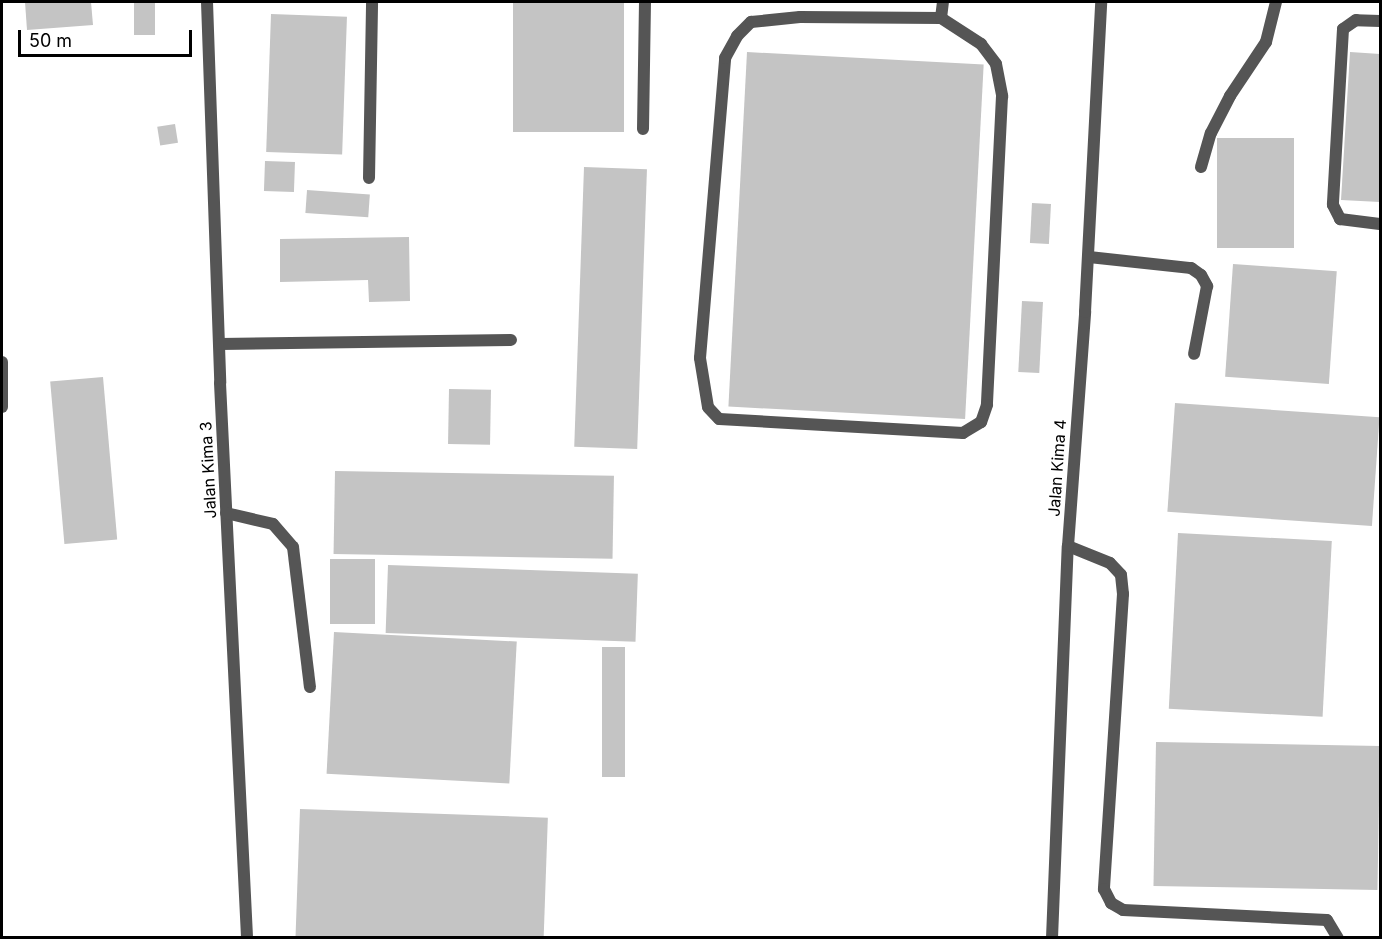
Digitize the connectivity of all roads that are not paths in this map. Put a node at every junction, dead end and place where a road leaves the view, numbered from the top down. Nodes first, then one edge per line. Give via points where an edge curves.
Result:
1 (207, 2) edge
2 (372, 2) edge
3 (645, 2) edge
4 (944, 2) edge
5 (1101, 2) edge
6 (1276, 2) edge
7 (941, 18) junction
8 (1380, 21) edge
9 (643, 129) dead end
10 (1201, 166) dead end
11 (369, 178) dead end
12 (1380, 224) edge
13 (1089, 257) junction
14 (511, 340) dead end
15 (220, 344) junction
16 (1194, 354) dead end
17 (2, 362) edge
18 (2, 407) edge
19 (226, 513) junction
20 (1068, 546) junction
21 (310, 687) dead end
22 (247, 938) edge
23 (1052, 938) edge
24 (1338, 938) edge

1 - 15 street, Jalan Kima 3
2 - 11 street
3 - 9 street
4 - 7 street
5 - 13 street, Jalan Kima 4
6 - 10 street via 1266,42 1216,124
7 - 7 street via 790,18 751,22 737,36 725,58 721,88 700,358 708,407 719,419 963,434 981,422 987,405 1002,96 996,64 981,44
8 - 12 street via 1356,20 1343,29 1333,205 1340,219
13 - 16 street via 1191,268 1201,275 1207,286
13 - 20 street, Jalan Kima 4
14 - 15 street
15 - 19 street, Jalan Kima 3
17 - 18 street
19 - 21 street via 273,524 293,548
19 - 22 street, Jalan Kima 3
20 - 23 street, Jalan Kima 4
20 - 24 street via 1110,563 1121,575 1123,594 1104,889 1111,903 1123,910 1327,920

